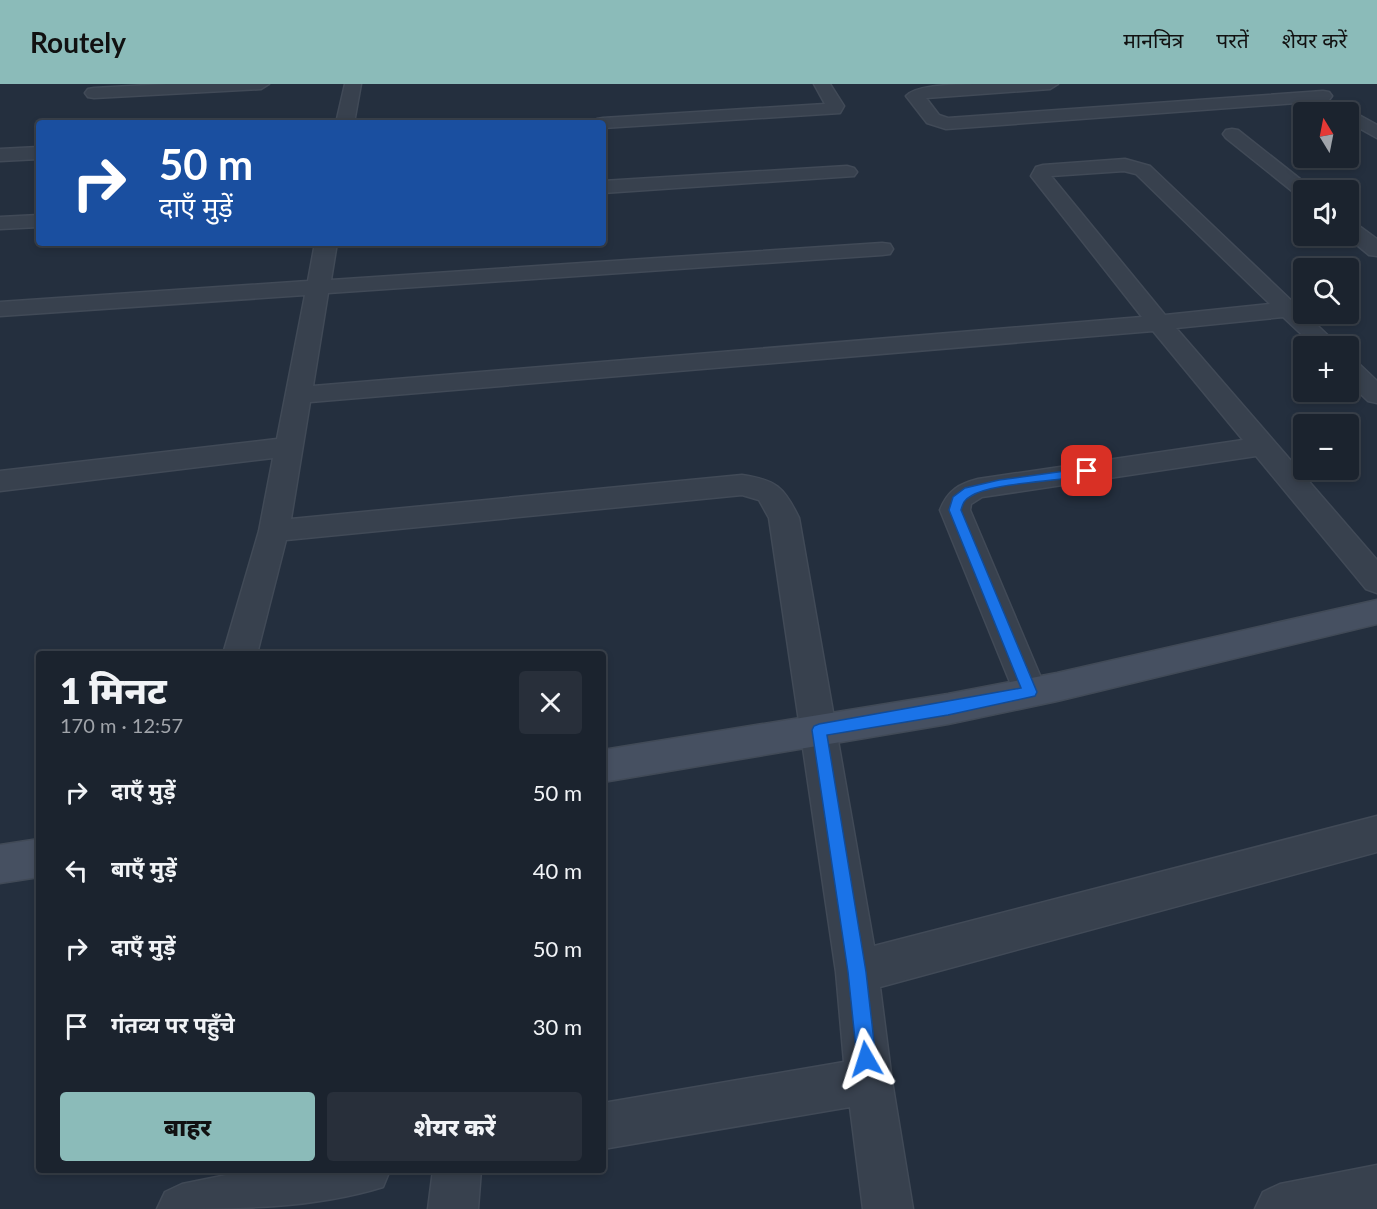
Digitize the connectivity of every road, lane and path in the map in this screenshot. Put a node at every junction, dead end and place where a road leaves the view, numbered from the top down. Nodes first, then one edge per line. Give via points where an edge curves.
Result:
1 (261, 84) edge
2 (353, 84) edge
3 (822, 84) edge
4 (1050, 84) edge
5 (1305, 84) edge
6 (94, 93) dead end
7 (1323, 96) junction
8 (1332, 102) edge
9 (346, 120) edge
10 (1359, 121) edge
11 (606, 123) edge
12 (1377, 133) edge
13 (1232, 134) dead end
14 (36, 153) edge
15 (0, 155) edge
16 (847, 172) dead end
17 (1293, 182) edge
18 (606, 187) edge
19 (36, 221) edge
20 (0, 223) edge
21 (1359, 236) edge
22 (325, 246) edge
23 (882, 249) dead end
24 (1377, 250) edge
25 (318, 286) junction
26 (0, 309) edge
27 (1288, 309) junction
28 (1159, 323) junction
29 (1316, 336) edge
30 (1359, 378) edge
31 (297, 395) junction
32 (1377, 395) edge
33 (1263, 446) junction
34 (289, 447) junction
35 (0, 481) edge
36 (274, 531) junction
37 (1377, 581) edge
38 (1377, 612) edge
39 (241, 651) edge
40 (1030, 692) junction
41 (819, 730) junction
42 (606, 766) edge
43 (1377, 834) edge
44 (36, 858) edge
45 (0, 864) edge
46 (857, 972) junction
47 (869, 1081) junction
48 (606, 1125) edge
49 (352, 1173) edge
50 (457, 1173) edge
51 (1377, 1189) edge
52 (182, 1209) edge
53 (453, 1209) edge
54 (888, 1209) edge
55 (1280, 1209) edge

1 - 6 street
2 - 9 street
3 - 11 street via 836,107 834,110
4 - 7 street via 915,96 933,119 946,124
5 - 7 street
7 - 8 street
10 - 12 street
13 - 17 street
14 - 15 street
16 - 18 street
19 - 20 street
21 - 24 street
22 - 25 street
23 - 25 street
25 - 26 street
25 - 31 street
27 - 28 street
27 - 28 street via 1143,170 1125,165 1042,171 1045,182
27 - 29 street
28 - 31 street
28 - 33 street
30 - 32 street
31 - 34 street
33 - 37 street
33 - 40 street via 999,484 969,491 957,500 955,510
34 - 35 street
34 - 36 street
36 - 39 street
36 - 41 street via 742,485 761,487 774,496 784,518
38 - 40 street
40 - 41 street
41 - 42 street
41 - 46 street
43 - 46 street
44 - 45 street
46 - 47 street
47 - 48 street
47 - 54 street
49 - 52 street
50 - 53 street
51 - 55 street

